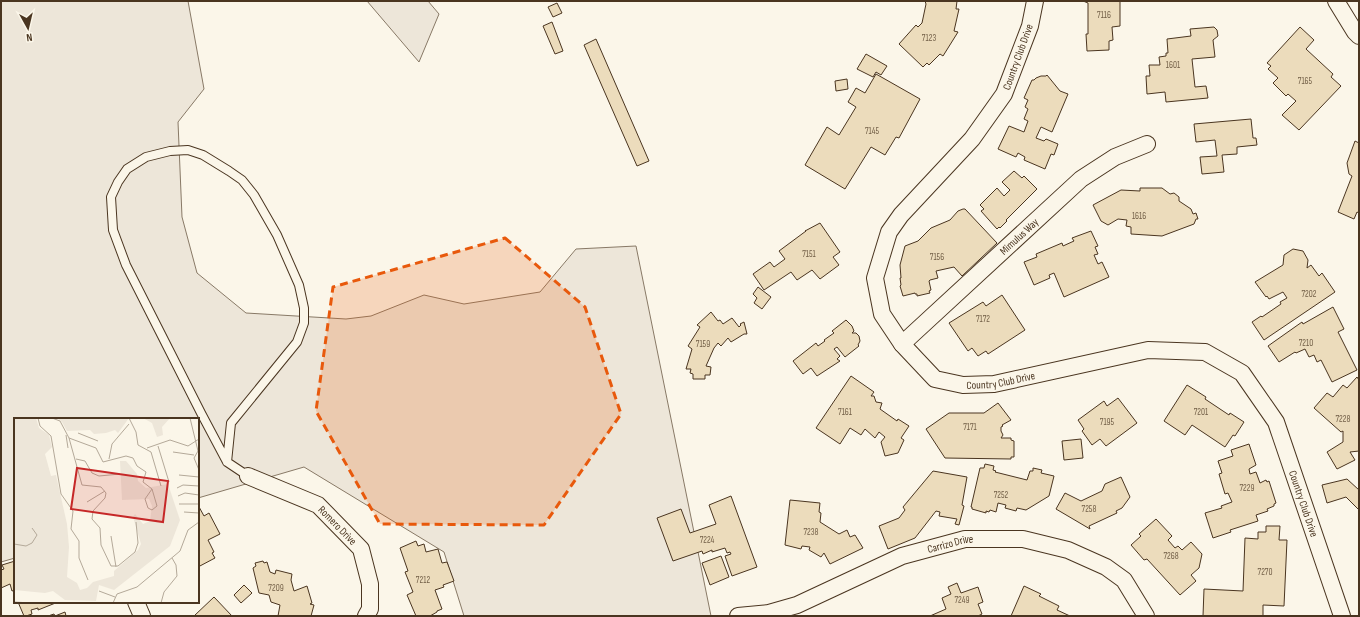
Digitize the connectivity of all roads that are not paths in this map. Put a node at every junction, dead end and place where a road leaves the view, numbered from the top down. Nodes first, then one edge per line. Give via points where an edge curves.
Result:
1 (1035, 1) edge
2 (1336, 1) edge
3 (1359, 36) edge
4 (1147, 144) dead end
5 (902, 344) junction
6 (227, 462) junction
7 (248, 476) joint
8 (136, 603) edge
9 (142, 616) edge
10 (366, 616) edge
11 (738, 616) edge
12 (1146, 616) edge
13 (1342, 616) edge

1 - 5 street, Country Club Drive via 1030,26 1004,94 972,139 901,215 889,232 875,278 882,314
2 - 3 street
4 - 5 street, Mimulus Way via 1115,156 1081,179
5 - 13 street, Country Club Drive via 935,379 963,385 994,384 1148,350 1205,352 1242,374 1276,422
6 - 6 lane via 126,265 113,230 111,197 127,169 146,157 170,151 188,150 203,155 242,180 254,195 277,235 299,286 304,308 304,323 297,342 231,423
6 - 7 lane
7 - 10 street, Romero Drive via 318,505 361,548 370,584 370,609
8 - 9 street
11 - 12 street, Carrizo Drive via 769,613 797,605 902,556 965,539 1023,539 1068,550 1106,567 1124,580

